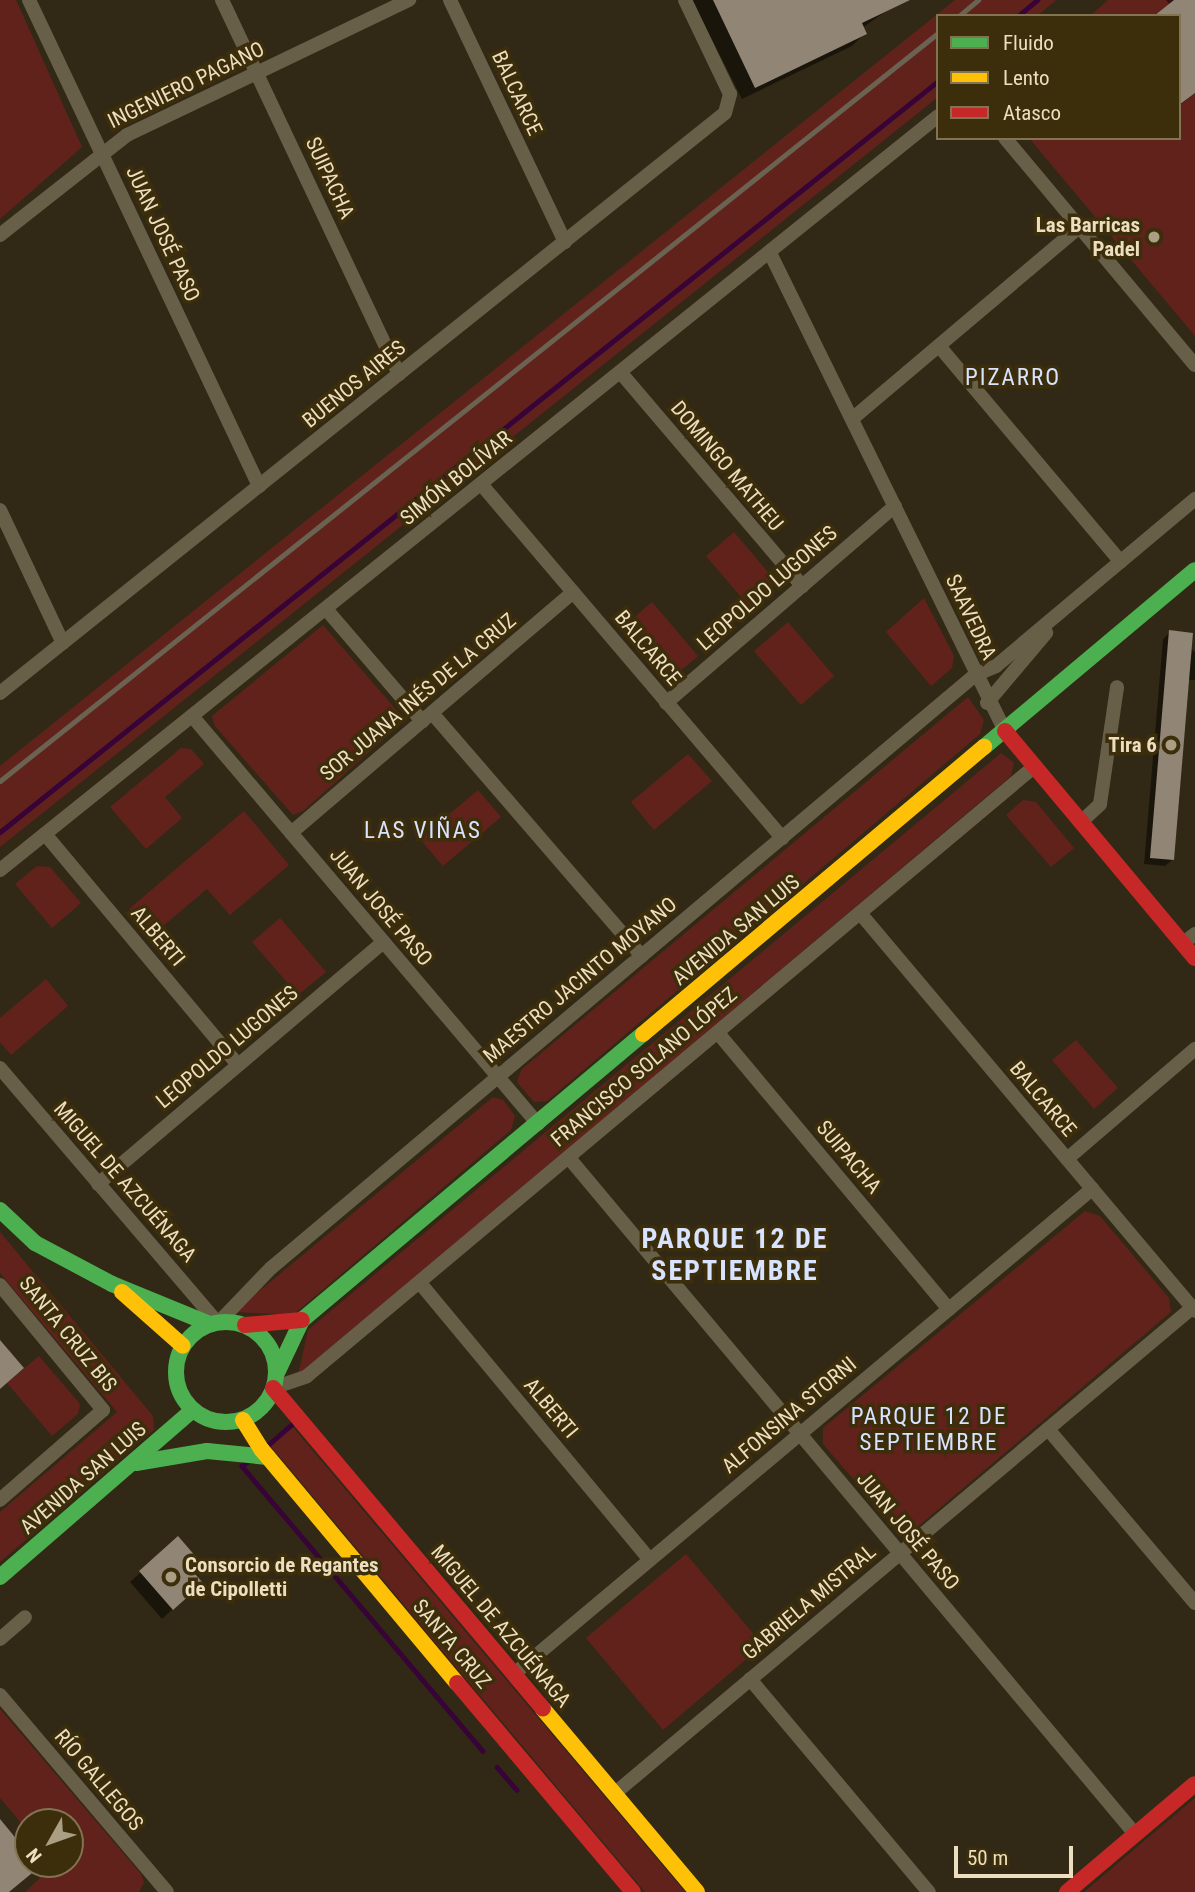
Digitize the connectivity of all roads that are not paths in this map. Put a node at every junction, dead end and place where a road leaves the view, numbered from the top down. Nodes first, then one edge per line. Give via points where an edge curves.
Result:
1 (29, 0) edge
2 (222, 0) edge
3 (409, 0) edge
4 (450, 0) edge
5 (685, 0) edge
6 (256, 73) junction
7 (936, 118) edge
8 (1007, 140) edge
9 (101, 152) junction
10 (1079, 227) junction
11 (0, 235) edge
12 (565, 242) junction
13 (770, 253) junction
14 (939, 346) junction
15 (1195, 365) edge
16 (621, 373) junction
17 (399, 374) junction
18 (852, 419) junction
19 (481, 484) junction
20 (259, 486) junction
21 (1195, 499) edge
22 (895, 506) junction
23 (0, 510) edge
24 (1121, 562) junction
25 (1195, 570) edge
26 (802, 586) junction
27 (573, 592) junction
28 (1080, 596) junction
29 (326, 609) junction
30 (63, 643) junction
31 (975, 675) junction
32 (1117, 687) dead end
33 (0, 694) edge
34 (667, 703) junction
35 (987, 703) junction
36 (192, 716) junction
37 (427, 717) junction
38 (1005, 731) junction
39 (1035, 766) junction
40 (1081, 822) junction
41 (291, 833) junction
42 (45, 834) junction
43 (782, 838) junction
44 (0, 870) edge
45 (860, 913) junction
46 (1189, 938) edge
47 (383, 942) junction
48 (642, 956) junction
49 (1195, 958) edge
50 (718, 1033) junction
51 (1195, 1049) edge
52 (238, 1065) junction
53 (0, 1068) edge
54 (498, 1077) junction
55 (538, 1124) junction
56 (569, 1158) junction
57 (1066, 1159) junction
58 (98, 1184) junction
59 (1092, 1189) junction
60 (0, 1210) edge
61 (420, 1283) junction
62 (112, 1284) junction
63 (0, 1285) edge
64 (949, 1309) junction
65 (1194, 1310) edge
66 (302, 1320) junction
67 (214, 1324) junction
68 (245, 1325) junction
69 (183, 1346) junction
70 (275, 1381) junction
71 (193, 1410) junction
72 (243, 1420) junction
73 (1048, 1429) junction
74 (800, 1434) junction
75 (268, 1457) junction
76 (134, 1464) junction
77 (0, 1500) edge
78 (900, 1553) junction
79 (650, 1560) junction
80 (0, 1577) edge
81 (1195, 1603) edge
82 (26, 1617) dead end
83 (0, 1639) edge
84 (514, 1674) junction
85 (751, 1679) junction
86 (0, 1695) edge
87 (1195, 1784) edge
88 (614, 1794) junction
89 (1135, 1834) junction
90 (161, 1890) edge
91 (633, 1892) edge
92 (697, 1892) edge
93 (929, 1892) edge
94 (1067, 1892) edge

1 - 9 street, JUAN JOSÉ PASO
2 - 6 street, SUIPACHA
3 - 6 street, INGENIERO PAGANO
4 - 12 street, BALCARCE
5 - 12 street, BUENOS AIRES via 731,104
6 - 9 street, INGENIERO PAGANO
6 - 17 street, SUIPACHA
7 - 13 street, SIMÓN BOLÍVAR
8 - 10 street
9 - 11 street, INGENIERO PAGANO
9 - 20 street, JUAN JOSÉ PASO
10 - 14 street
10 - 15 street
12 - 17 street, BUENOS AIRES
13 - 16 street, SIMÓN BOLÍVAR
13 - 18 street, SAAVEDRA
14 - 18 street
14 - 24 street
16 - 19 street, SIMÓN BOLÍVAR
16 - 26 street, DOMINGO MATHEU
17 - 20 street, BUENOS AIRES
18 - 22 street, SAAVEDRA
19 - 27 street, BALCARCE
19 - 29 street, SIMÓN BOLÍVAR
20 - 30 street, BUENOS AIRES
21 - 24 street
22 - 26 street, LEOPOLDO LUGONES
22 - 31 street, SAAVEDRA
23 - 30 street
24 - 28 street
25 - 38 main road, AVENIDA SAN LUIS
26 - 34 street, LEOPOLDO LUGONES
27 - 34 street, BALCARCE
27 - 37 street, SOR JUANA INÉS DE LA CRUZ
28 - 31 street via 996,666
28 - 35 street
29 - 36 street, SIMÓN BOLÍVAR
29 - 37 street
30 - 33 street, BUENOS AIRES
31 - 35 street, SAAVEDRA
31 - 43 street, MAESTRO JACINTO MOYANO
32 - 40 street via 1100,803
34 - 43 street, BALCARCE
35 - 38 street, SAAVEDRA
36 - 41 street, JUAN JOSÉ PASO
36 - 42 street, SIMÓN BOLÍVAR
37 - 41 street, SOR JUANA INÉS DE LA CRUZ
37 - 48 street
38 - 39 main road, SAAVEDRA
38 - 55 main road, AVENIDA SAN LUIS
39 - 40 main road, SAAVEDRA
39 - 45 street, FRANCISCO SOLANO LÓPEZ
40 - 46 main road, SAAVEDRA
41 - 47 street, JUAN JOSÉ PASO
42 - 44 street, SIMÓN BOLÍVAR
42 - 52 street, ALBERTI
43 - 48 street, MAESTRO JACINTO MOYANO
45 - 50 street, FRANCISCO SOLANO LÓPEZ
45 - 57 street, BALCARCE
46 - 49 main road, SAAVEDRA
47 - 52 street, LEOPOLDO LUGONES
47 - 54 street, JUAN JOSÉ PASO
48 - 54 street, MAESTRO JACINTO MOYANO
50 - 56 street, FRANCISCO SOLANO LÓPEZ
50 - 64 street, SUIPACHA
51 - 57 street
52 - 58 street, LEOPOLDO LUGONES
53 - 58 street, MIGUEL DE AZCUÉNAGA
54 - 55 street, JUAN JOSÉ PASO
54 - 67 street, MAESTRO JACINTO MOYANO via 263,1276
55 - 66 main road, AVENIDA SAN LUIS
56 - 61 street, FRANCISCO SOLANO LÓPEZ
56 - 74 street, JUAN JOSÉ PASO
57 - 59 street, BALCARCE
58 - 67 street, MIGUEL DE AZCUÉNAGA
59 - 64 street, ALFONSINA STORNI
59 - 65 street, BALCARCE
60 - 62 main road via 35,1243
61 - 70 street, FRANCISCO SOLANO LÓPEZ via 307,1376
61 - 79 street, ALBERTI
62 - 67 main road
62 - 69 main road
63 - 77 street, SANTA CRUZ BIS via 103,1410
64 - 74 street, ALFONSINA STORNI
65 - 73 street, GABRIELA MISTRAL
66 - 68 main road
66 - 70 main road, AVENIDA SAN LUIS
67 - 68 main road
67 - 69 main road
68 - 70 main road via 271,1348
69 - 71 main road via 177,1380
70 - 72 main road, AVENIDA SAN LUIS via 258,1412
70 - 84 main road, MIGUEL DE AZCUÉNAGA
71 - 72 main road via 208,1419
71 - 76 main road, AVENIDA SAN LUIS
72 - 75 main road, SANTA CRUZ
73 - 78 street, GABRIELA MISTRAL
73 - 81 street
74 - 78 street, JUAN JOSÉ PASO
74 - 79 street, ALFONSINA STORNI
75 - 76 main road via 244,1451 207,1451
75 - 91 main road, SANTA CRUZ
76 - 80 main road, AVENIDA SAN LUIS
78 - 85 street, GABRIELA MISTRAL
78 - 89 street, JUAN JOSÉ PASO
79 - 84 street, ALFONSINA STORNI
82 - 83 street
84 - 88 main road, MIGUEL DE AZCUÉNAGA
85 - 88 street, GABRIELA MISTRAL
85 - 93 street
86 - 90 street, RÍO GALLEGOS
87 - 89 main road
88 - 92 main road, MIGUEL DE AZCUÉNAGA
89 - 94 main road

